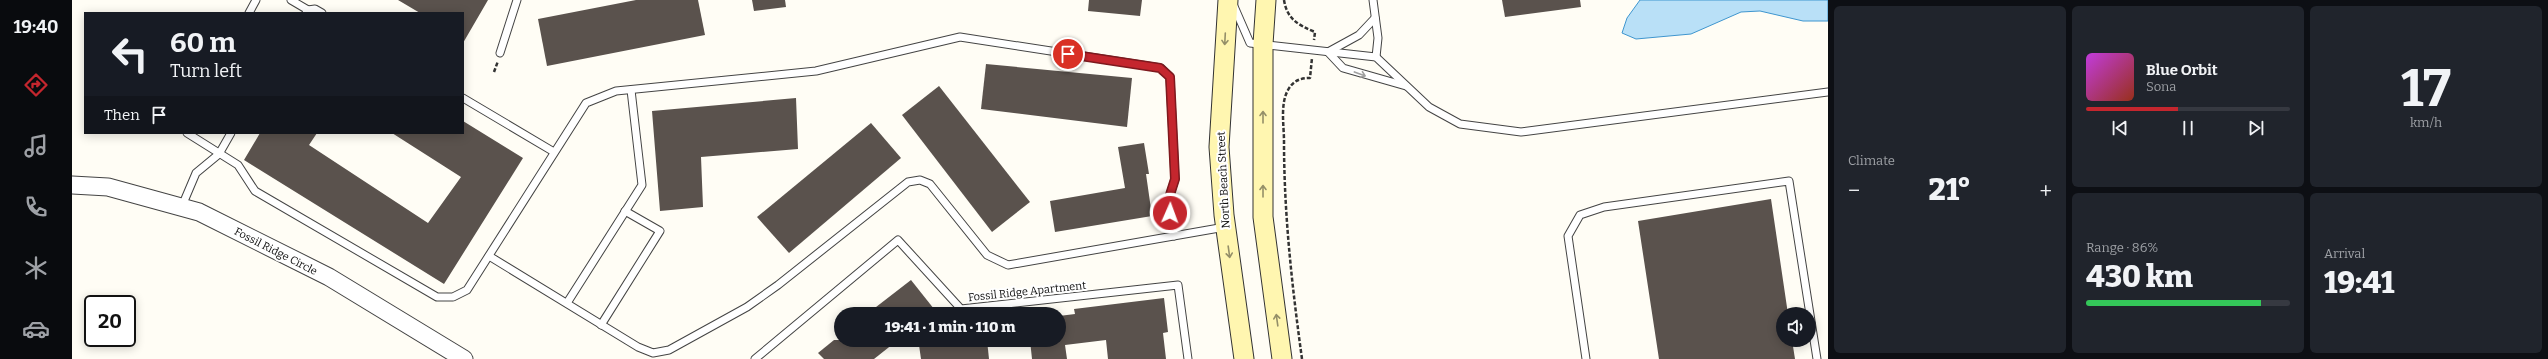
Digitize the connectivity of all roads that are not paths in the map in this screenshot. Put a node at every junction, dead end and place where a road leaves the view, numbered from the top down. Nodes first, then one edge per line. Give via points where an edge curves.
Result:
1 (256, 0) edge
2 (291, 0) edge
3 (517, 0) edge
4 (1228, 0) edge
5 (1231, 0) edge
6 (1266, 0) edge
7 (1373, 0) edge
8 (250, 12) edge
9 (307, 12) edge
10 (320, 12) edge
11 (1375, 18) junction
12 (1262, 44) junction
13 (1328, 52) junction
14 (500, 53) dead end
15 (1376, 57) junction
16 (1407, 86) junction
17 (631, 90) junction
18 (1828, 92) edge
19 (464, 99) edge
20 (188, 134) edge
21 (231, 134) edge
22 (554, 152) junction
23 (219, 154) junction
24 (72, 185) edge
25 (182, 206) junction
26 (625, 211) junction
27 (1225, 227) junction
28 (1174, 236) junction
29 (489, 256) junction
30 (567, 303) junction
31 (601, 325) junction
32 (464, 359) edge
33 (755, 359) edge
34 (1188, 359) edge
35 (1244, 359) edge
36 (1282, 359) edge
37 (1586, 359) edge
38 (1817, 359) edge

1 - 8 lane
2 - 9 lane
3 - 14 lane
4 -> 27 main road, North Beach Street via 1219,147
5 - 12 lane via 1250,44
6 - 12 main road
7 - 11 lane
9 - 10 lane via 315,9
11 - 13 lane via 1359,35
11 - 15 lane via 1378,38
12 - 13 lane
36 -> 12 main road via 1263,217
13 - 15 lane
13 -> 16 lane via 1343,68
15 - 16 lane
16 - 18 lane via 1428,107 1460,124 1521,132
17 - 22 lane via 616,91 586,103
17 - 26 lane via 642,185
17 - 28 lane via 816,71 960,37 1160,68 1170,77 1175,179 1168,201
19 - 22 lane
20 - 23 lane
21 - 23 lane
22 - 29 lane
23 - 25 lane via 196,173
23 - 29 lane via 238,165 255,191 437,297 453,297 467,290
24 - 25 street, Fossil Ridge Circle via 108,187
25 - 32 street, Fossil Ridge Circle via 329,277
26 - 30 lane
26 - 31 lane via 660,231
27 - 28 lane
27 -> 35 main road, North Beach Street
28 - 31 lane via 1008,265 987,255 930,184 920,180 908,182 747,307 669,350 653,353 638,348
29 - 30 lane
30 - 31 lane
33 - 34 lane, Fossil Ridge Apartment via 898,240 961,309 1178,285
37 - 38 lane via 1568,236 1580,215 1604,207 1789,181

